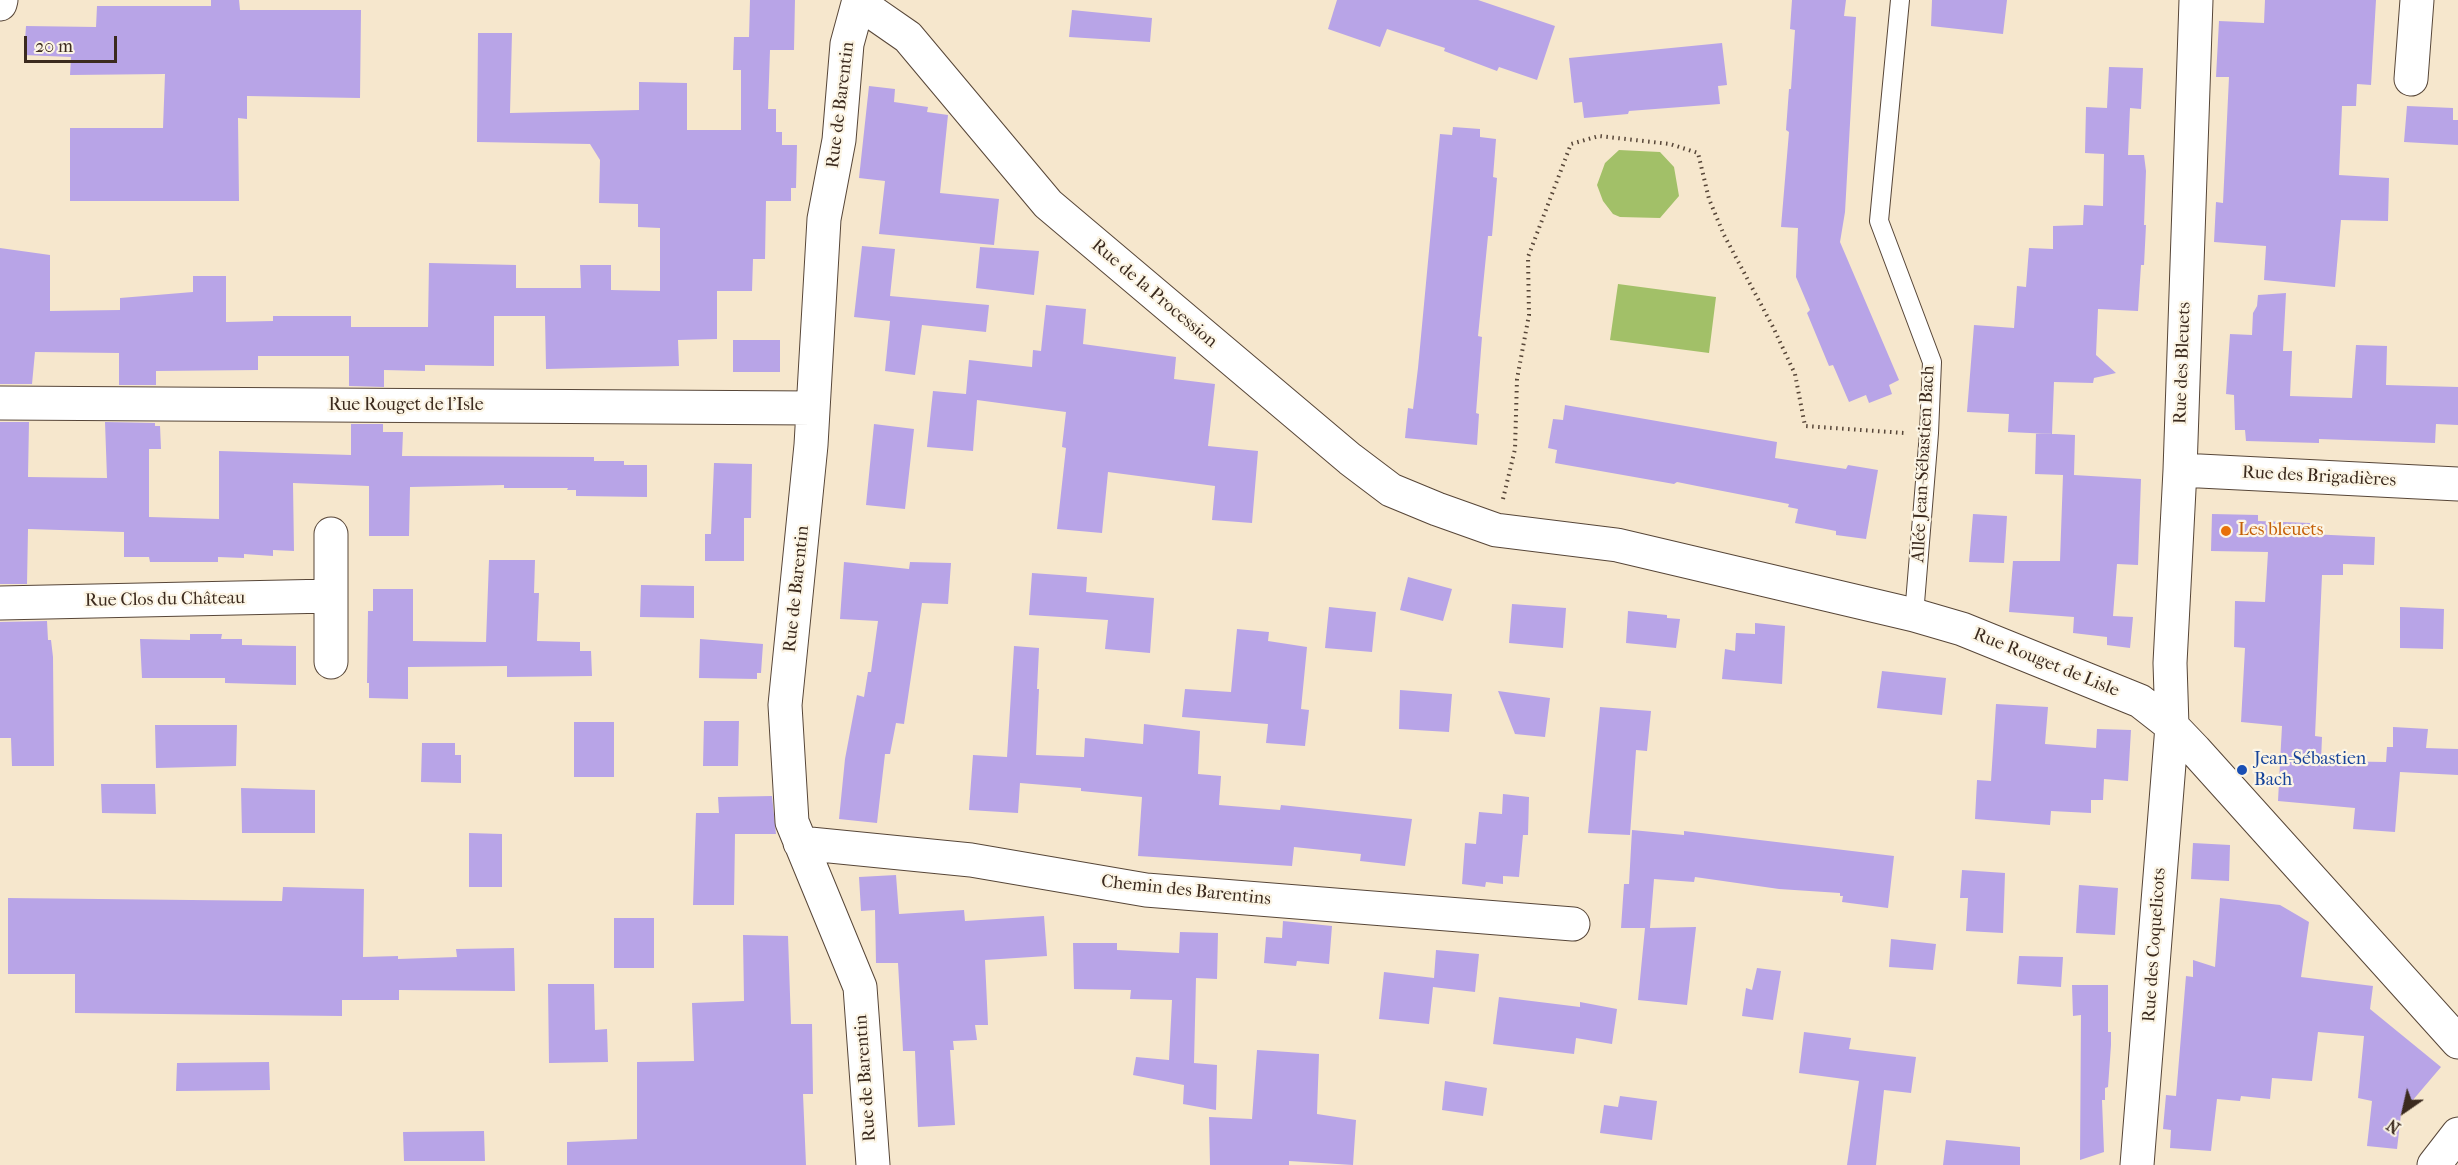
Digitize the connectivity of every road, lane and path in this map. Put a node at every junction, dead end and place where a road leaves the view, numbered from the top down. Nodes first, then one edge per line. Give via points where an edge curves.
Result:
1 (1900, 0) edge
2 (2196, 0) edge
3 (2417, 0) edge
4 (859, 1) edge
5 (2411, 79) dead end
6 (0, 403) edge
7 (813, 408) junction
8 (1929, 433) junction
9 (2180, 470) junction
10 (2458, 484) edge
11 (1496, 530) junction
12 (331, 534) dead end
13 (331, 596) junction
14 (0, 603) edge
15 (1914, 615) junction
16 (331, 662) dead end
17 (2172, 726) junction
18 (800, 843) junction
19 (1573, 924) dead end
20 (2458, 1042) edge
21 (2458, 1134) edge
22 (873, 1165) edge
23 (2138, 1165) edge
24 (2434, 1165) edge

1 - 8 lane, Allée Jean-Sébastien Bach via 1879,221 1932,362
2 - 9 street, Rue des Bleuets
3 - 5 street
4 - 7 street, Rue de Barentin via 847,44 838,140 824,219
4 - 11 street, Rue de la Procession via 908,36 1048,204 1350,459 1390,490
6 - 7 street, Rue Rouget de l'Isle
7 - 18 street, Rue de Barentin via 785,705 792,822
8 - 11 path via 1805,426 1795,374 1724,234 1709,199 1698,153 1670,144 1599,136 1571,144 1528,257 1529,315 1517,379 1515,449
8 - 15 lane, Allée Jean-Sébastien Bach
9 - 10 street, Rue des Brigadières
9 - 17 street, Rue des Bleuets via 2170,663
11 - 15 street, Rue Rouget de Lisle via 1617,545
12 - 13 street
13 - 14 street, Rue Clos du Château
13 - 16 street
15 - 17 street, Rue Rouget de Lisle via 1962,629 2140,701
17 - 20 street, Rue Rouget de Lisle
17 - 23 street, Rue des Coquelicots
18 - 19 street, Chemin des Barentins via 971,860 1146,890
18 - 22 street, Rue de Barentin via 860,987
21 - 24 street

